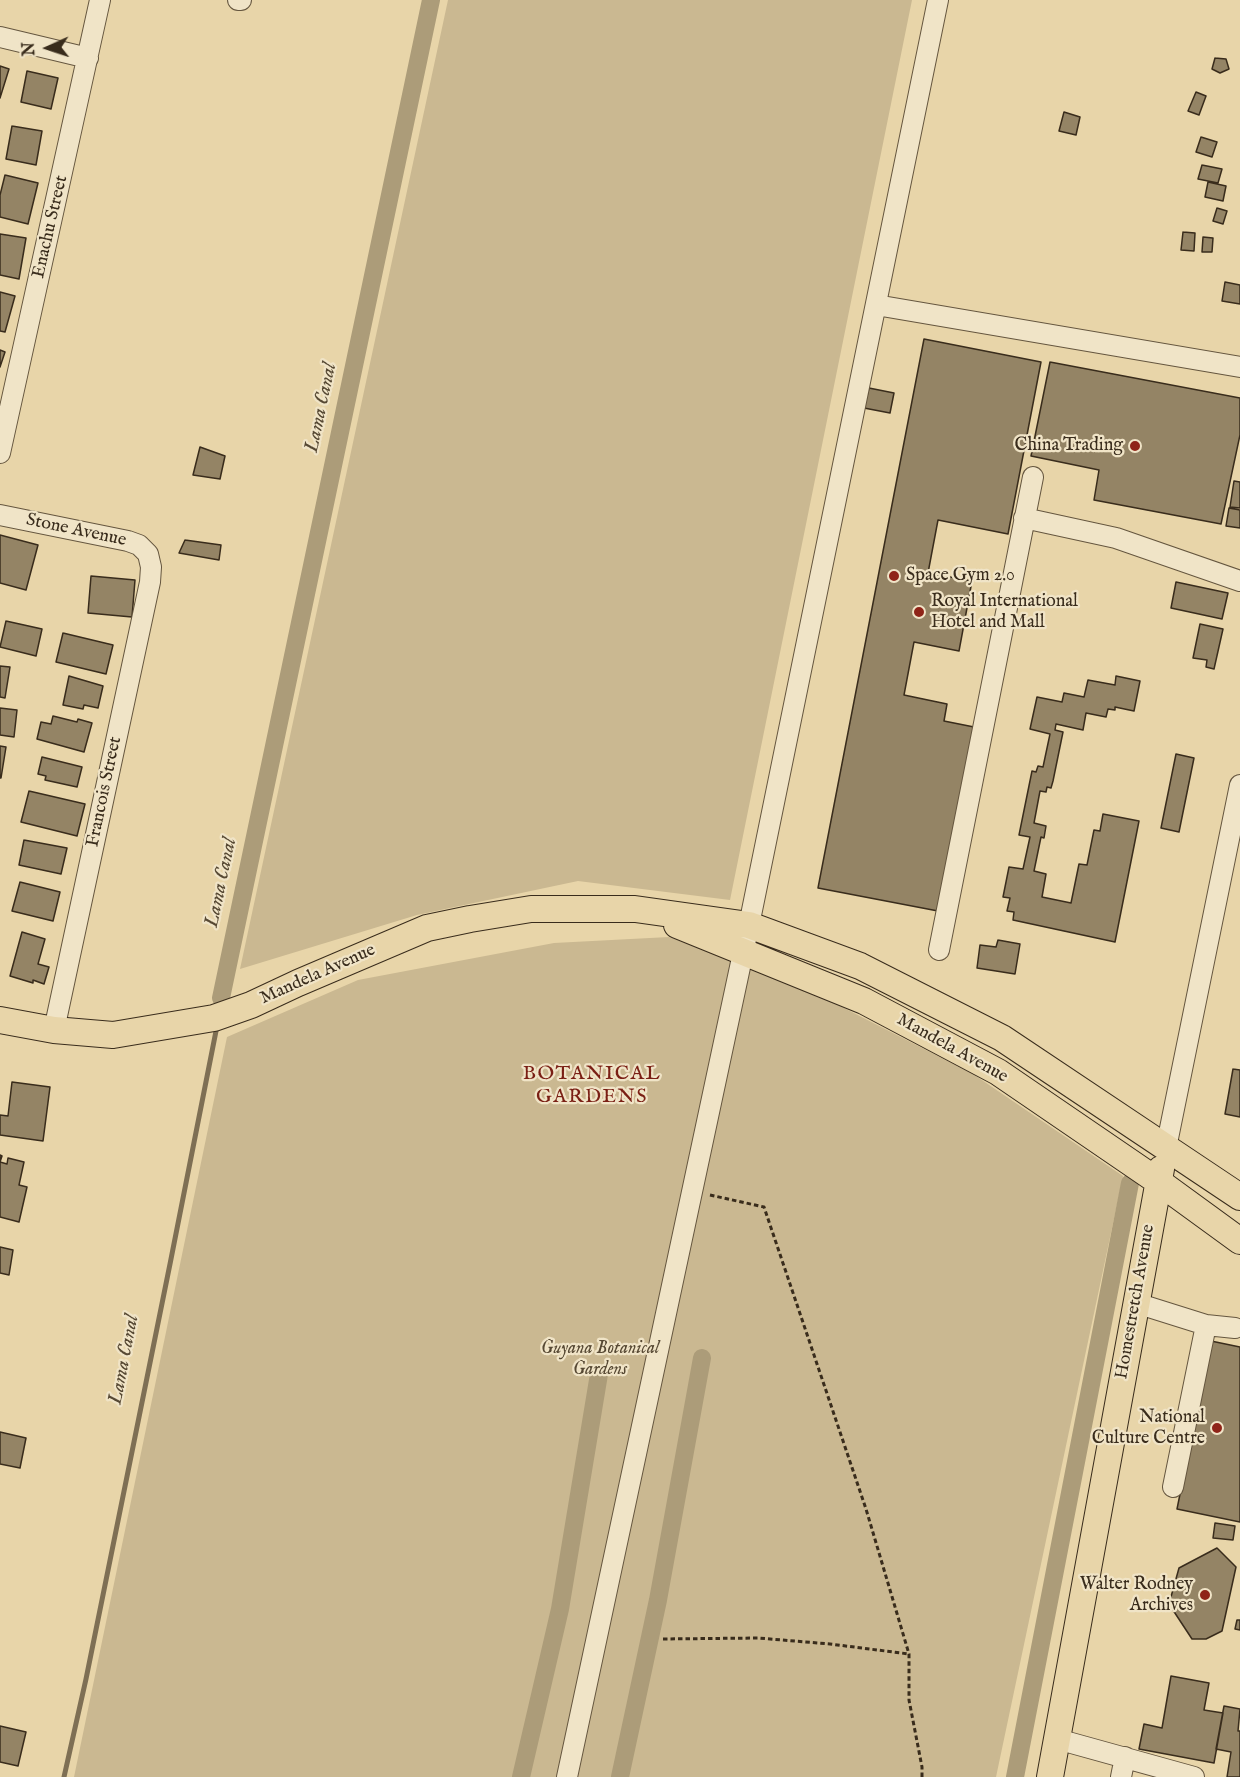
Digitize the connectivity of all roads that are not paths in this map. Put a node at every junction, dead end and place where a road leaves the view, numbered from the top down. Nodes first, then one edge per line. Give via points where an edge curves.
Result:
1 (100, 0) edge
2 (938, 0) edge
3 (0, 37) edge
4 (88, 58) junction
5 (876, 305) junction
6 (1240, 367) edge
7 (0, 453) edge
8 (1033, 477) dead end
9 (0, 515) edge
10 (1024, 518) junction
11 (148, 554) joint
12 (1240, 581) edge
13 (1240, 785) edge
14 (635, 909) junction
15 (749, 925) junction
16 (742, 950) junction
17 (939, 950) dead end
18 (0, 1020) edge
19 (54, 1030) junction
20 (1166, 1148) junction
21 (1159, 1182) junction
22 (1240, 1197) edge
23 (1240, 1241) edge
24 (1136, 1303) junction
25 (1206, 1325) junction
26 (1235, 1328) dead end
27 (1173, 1487) dead end
28 (1057, 1739) junction
29 (1125, 1757) junction
30 (567, 1777) edge
31 (1050, 1777) edge
32 (1121, 1777) edge
33 (1190, 1777) edge

1 - 4 street, Enachu Street
2 - 5 street
3 - 4 street
4 - 7 street, Enachu Street
5 - 6 street
5 - 15 street
8 - 10 street
9 - 11 street, Stone Avenue via 128,541 140,545
10 - 12 street via 1116,538
10 - 17 street
11 - 19 street, Francois Street via 150,582
13 - 20 street
14 - 15 main road, Mandela Avenue
14 - 16 main road, Mandela Avenue
14 - 19 main road, Mandela Avenue via 531,909 470,918 427,928 214,1018 112,1035
15 - 16 street
15 - 20 main road, Mandela Avenue via 860,966 1002,1038
16 - 21 main road, Mandela Avenue via 864,1001 998,1072
16 - 30 street
18 - 19 main road, Mandela Avenue
20 - 21 main road, Homestretch Avenue
20 - 22 main road, Mandela Avenue
21 - 23 main road, Mandela Avenue
21 - 24 main road, Homestretch Avenue
24 - 25 street
24 - 28 main road, Homestretch Avenue
25 - 26 street
25 - 27 street
28 - 29 street
28 - 31 main road, Homestretch Avenue
29 - 32 street
29 - 33 street

